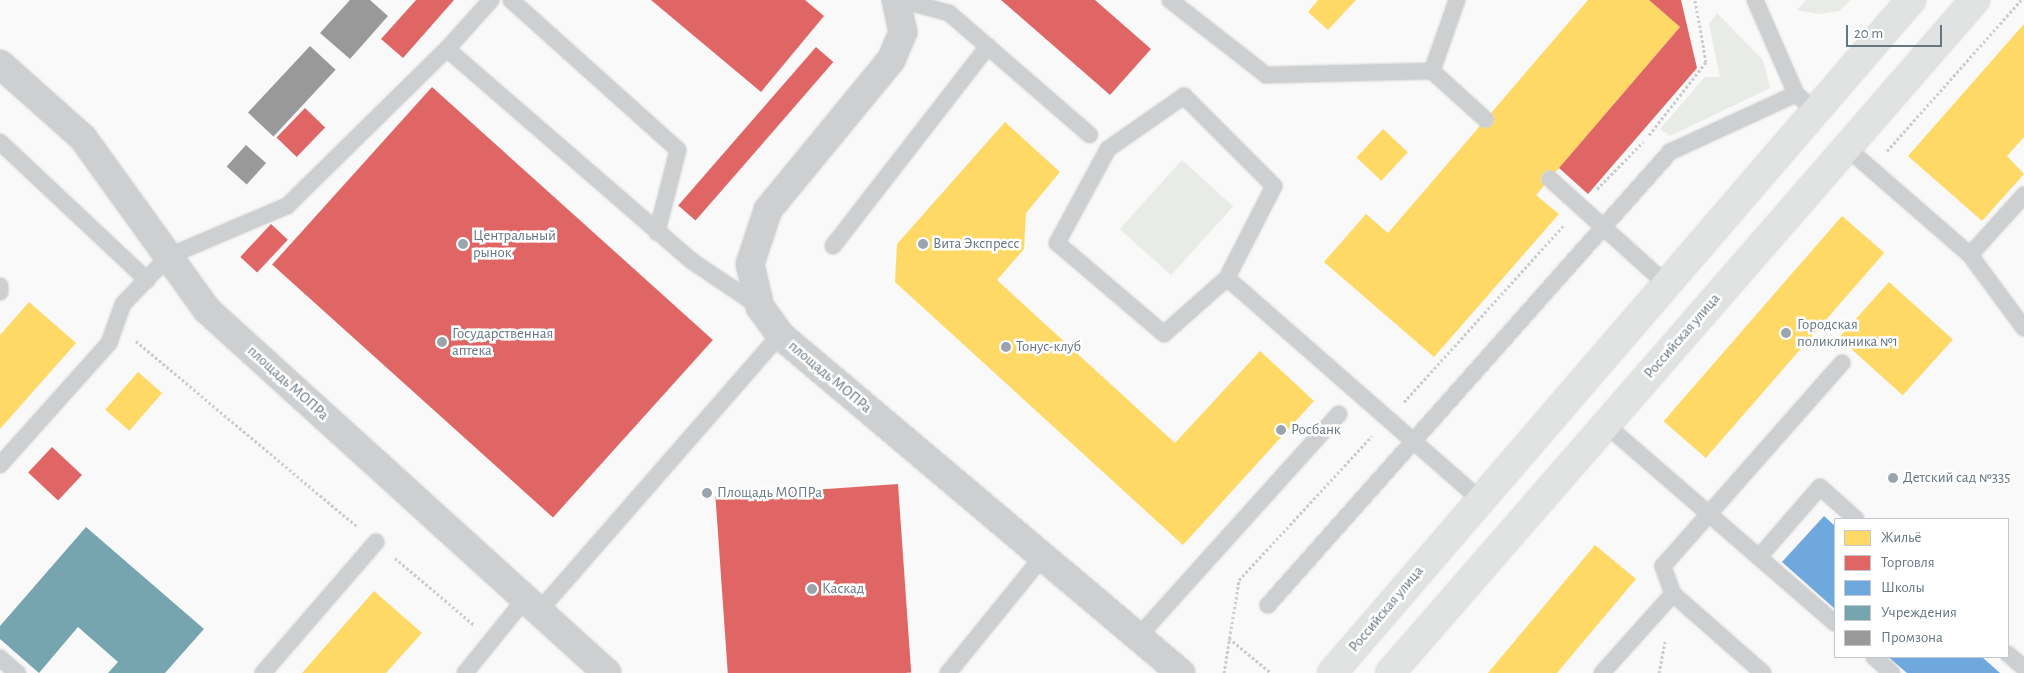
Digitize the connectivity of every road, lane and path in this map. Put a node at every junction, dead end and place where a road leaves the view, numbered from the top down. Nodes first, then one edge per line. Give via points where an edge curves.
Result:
1 (491, 0) edge
2 (511, 0) edge
3 (1170, 0) edge
4 (1457, 0) edge
5 (1695, 0) edge
6 (1755, 0) edge
7 (1911, 0) edge
8 (1975, 0) edge
9 (898, 1) edge
10 (988, 46) junction
11 (447, 49) junction
12 (0, 64) edge
13 (1432, 71) junction
14 (1806, 103) junction
15 (1485, 120) dead end
16 (1090, 135) dead end
17 (0, 142) edge
18 (1847, 148) junction
19 (1550, 179) dead end
20 (2024, 195) edge
21 (1580, 207) junction
22 (1602, 227) junction
23 (657, 232) junction
24 (833, 246) dead end
25 (169, 256) junction
26 (1970, 256) junction
27 (1227, 278) junction
28 (147, 280) junction
29 (1665, 282) junction
30 (0, 286) edge
31 (0, 292) edge
32 (760, 307) junction
33 (116, 324) junction
34 (2024, 328) edge
35 (780, 335) junction
36 (1842, 364) dead end
37 (1339, 414) dead end
38 (1387, 420) junction
39 (1606, 424) junction
40 (1411, 441) junction
41 (0, 465) edge
42 (1478, 498) junction
43 (1710, 512) junction
44 (1855, 518) edge
45 (376, 542) junction
46 (1043, 556) junction
47 (1760, 556) junction
48 (1673, 594) junction
49 (532, 605) junction
50 (1268, 605) dead end
51 (1834, 622) edge
52 (1138, 637) junction
53 (1229, 638) junction
54 (492, 640) junction
55 (2009, 655) edge
56 (0, 658) edge
57 (1875, 658) edge
58 (2024, 668) edge
59 (17, 673) edge
60 (264, 673) edge
61 (465, 673) edge
62 (607, 673) edge
63 (948, 673) edge
64 (1181, 673) edge
65 (1224, 673) edge
66 (1271, 673) edge
67 (1332, 673) edge
68 (1390, 673) edge
69 (1602, 673) edge
70 (1763, 673) edge
71 (1892, 673) edge

1 - 11 lane
2 - 23 lane via 678,150
3 - 13 lane via 1266,75
4 - 13 lane
5 - 21 path via 1706,62 1647,137
6 - 14 lane
7 - 14 main road, Российская улица
8 - 18 main road, Российская улица
9 - 10 lane via 949,13
9 - 32 street, площадь МОПРа via 903,32 891,60 768,210 750,264
10 - 16 lane
10 - 24 lane
11 - 23 lane
11 - 25 lane via 287,206
12 - 25 street, площадь МОПРа via 83,138
13 - 15 lane
14 - 22 lane via 1670,152
14 - 29 main road, Российская улица
17 - 28 lane
18 - 26 lane
18 - 39 main road, Российская улица
19 - 21 lane
20 - 26 lane
21 - 22 lane
21 - 38 path
22 - 29 lane
22 - 40 lane
23 - 32 lane via 692,262
25 - 28 lane
25 - 49 street, площадь МОПРа via 207,310
26 - 34 lane
27 - 27 lane via 1274,186 1184,96 1108,149 1058,243 1164,334
27 - 38 lane
28 - 33 lane via 123,304
29 - 42 main road, Российская улица
30 - 31 lane
32 - 35 street, площадь МОПРа
33 - 41 lane via 109,343
33 - 45 path
35 - 46 street, площадь МОПРа
35 - 49 lane
36 - 43 lane
37 - 52 lane
38 - 40 lane
38 - 53 path via 1239,580
39 - 43 lane
39 - 68 main road, Российская улица
40 - 42 lane
40 - 50 lane
42 - 67 main road, Российская улица
43 - 47 lane
43 - 48 lane via 1663,566
44 - 47 lane via 1820,488
45 - 54 path
45 - 60 lane
46 - 52 street, площадь МОПРа
46 - 63 lane
47 - 51 lane
48 - 69 lane
48 - 70 lane
49 - 54 lane
49 - 62 street, площадь МОПРа
52 - 64 street, площадь МОПРа
53 - 65 path
53 - 66 path
54 - 61 lane
55 - 58 lane
56 - 59 lane
57 - 71 lane

